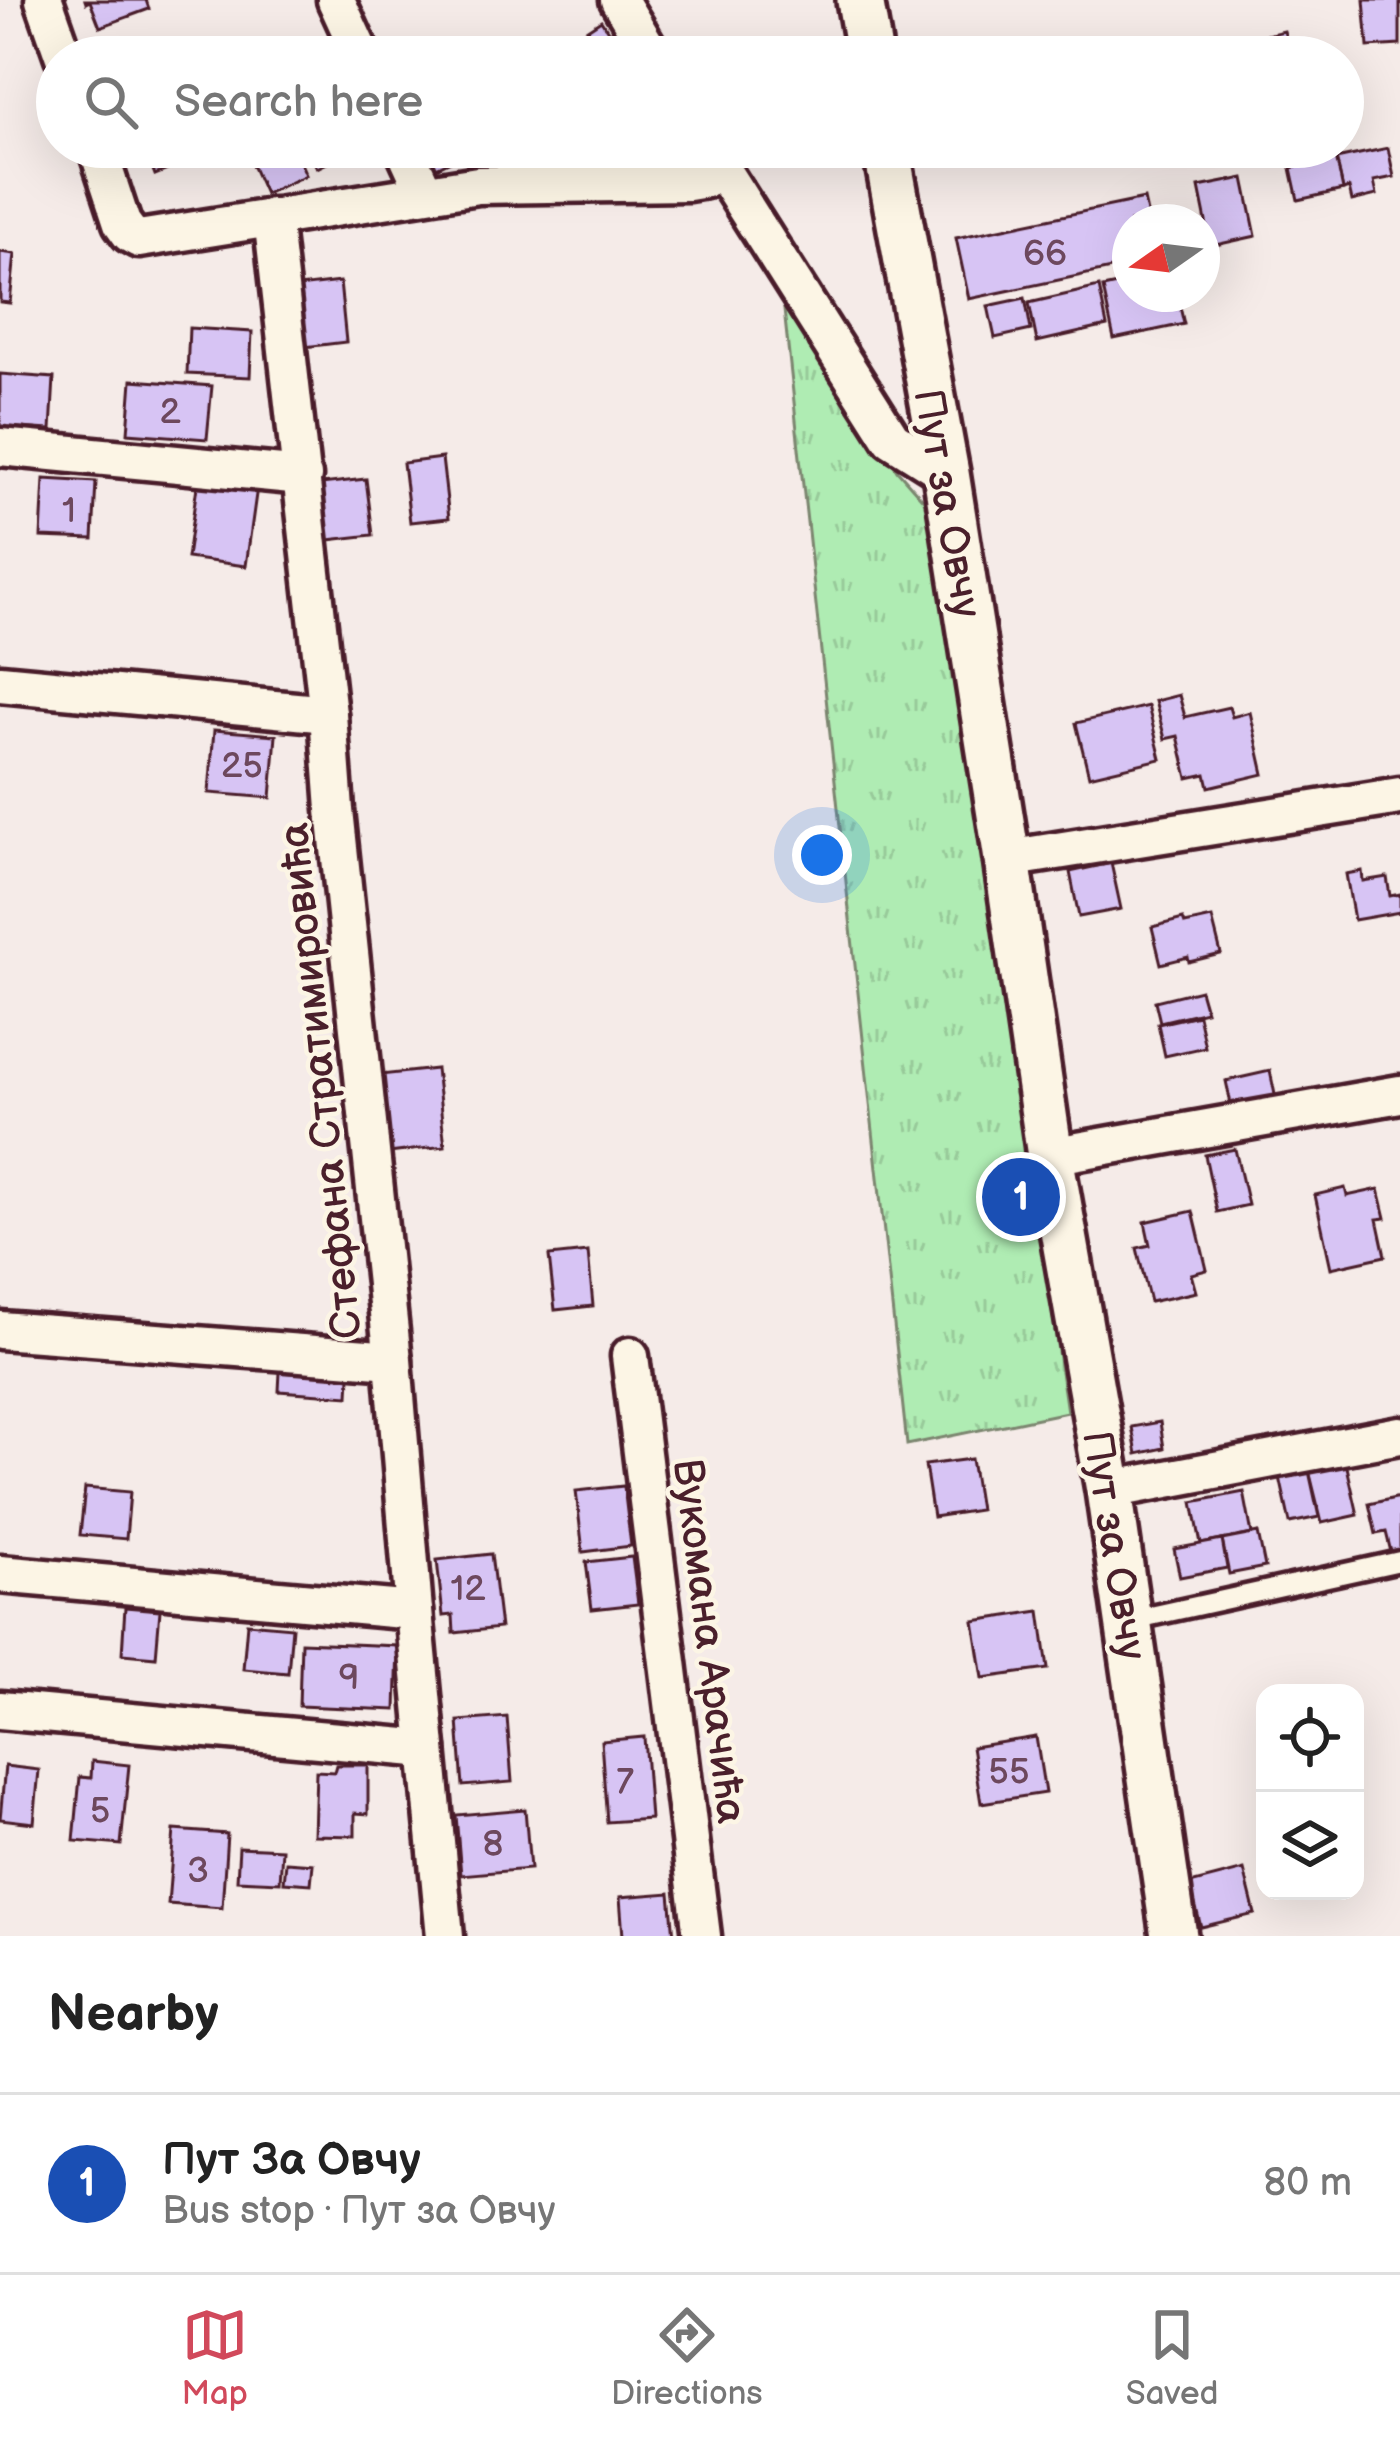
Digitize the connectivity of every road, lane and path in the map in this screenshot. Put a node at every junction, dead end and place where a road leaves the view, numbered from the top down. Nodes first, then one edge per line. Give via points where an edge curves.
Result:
1 (44, 0) edge
2 (336, 0) edge
3 (619, 0) edge
4 (860, 0) edge
5 (57, 36) edge
6 (352, 36) edge
7 (640, 36) edge
8 (866, 36) edge
9 (104, 168) edge
10 (414, 168) edge
11 (710, 168) edge
12 (720, 168) edge
13 (890, 168) edge
14 (425, 193) junction
15 (272, 217) junction
16 (0, 447) edge
17 (946, 473) junction
18 (302, 476) junction
19 (0, 683) edge
20 (328, 714) junction
21 (1400, 796) edge
22 (1007, 859) junction
23 (1400, 1094) edge
24 (1050, 1156) junction
25 (0, 1330) edge
26 (630, 1357) dead end
27 (393, 1360) junction
28 (1400, 1435) edge
29 (1109, 1490) junction
30 (1400, 1562) edge
31 (0, 1574) edge
32 (414, 1611) junction
33 (1128, 1621) junction
34 (0, 1710) edge
35 (427, 1749) junction
36 (445, 1936) edge
37 (702, 1936) edge
38 (1174, 1936) edge

1 - 5 street
2 - 6 street
3 - 7 street
4 - 8 street
9 - 15 street via 122,223 139,239
10 - 14 street
11 - 14 street via 706,179 688,182 509,183
12 - 17 street via 892,439
13 - 17 street, Пут за Овчу
14 - 15 street
15 - 18 street, Стефана Стратимировића
16 - 18 street
17 - 22 street, Пут за Овчу
18 - 20 street, Стефана Стратимировића
19 - 20 street
20 - 27 street, Стефана Стратимировића
21 - 22 street
22 - 24 street, Пут за Овчу
23 - 24 street
24 - 29 street, Пут за Овчу
25 - 27 street
26 - 37 street, Вукомана Арачића
27 - 32 street, Стефана Стратимировића
28 - 29 street
29 - 33 street, Пут за Овчу
30 - 33 lane
31 - 32 street
32 - 35 street, Стефана Стратимировића
33 - 38 street, Пут за Овчу
34 - 35 street
35 - 36 street, Стефана Стратимировића

